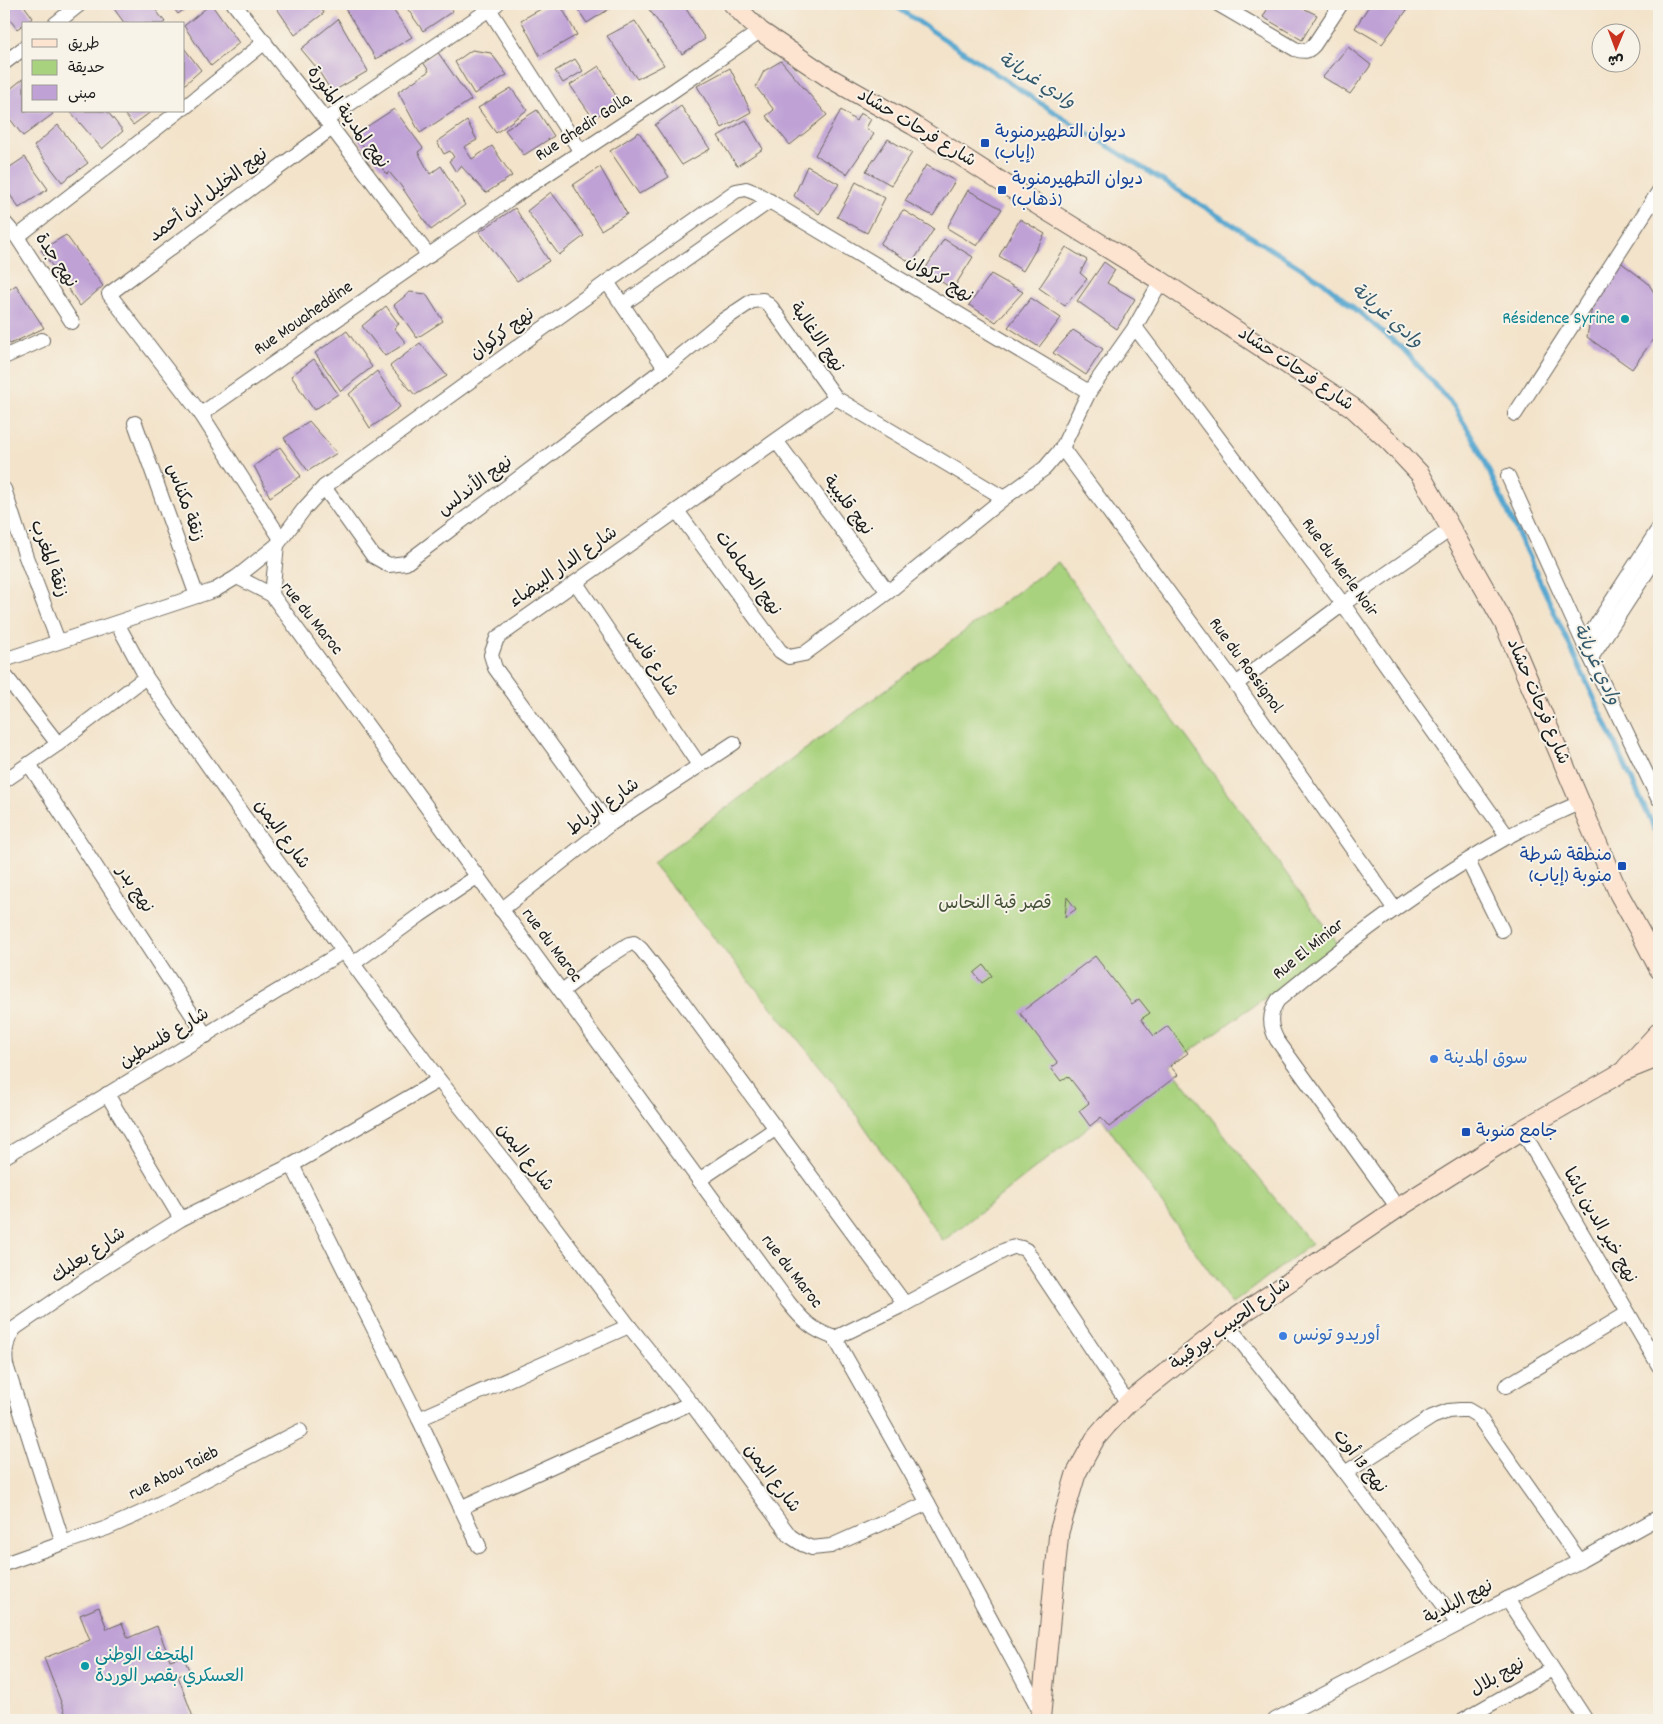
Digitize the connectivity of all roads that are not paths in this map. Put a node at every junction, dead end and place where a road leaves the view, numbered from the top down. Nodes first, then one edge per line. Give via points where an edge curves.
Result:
1 (80, 4) edge
2 (234, 4) edge
3 (733, 4) edge
4 (1218, 4) edge
5 (1341, 4) edge
6 (493, 6) edge
7 (58, 22) edge
8 (760, 31) junction
9 (266, 42) junction
10 (22, 50) edge
11 (4, 63) edge
12 (185, 107) edge
13 (179, 112) edge
14 (329, 124) junction
15 (581, 152) junction
16 (1658, 197) edge
17 (770, 201) junction
18 (4, 222) edge
19 (17, 237) junction
20 (429, 256) junction
21 (1161, 281) junction
22 (607, 282) junction
23 (623, 304) junction
24 (72, 322) dead end
25 (1135, 327) junction
26 (42, 340) dead end
27 (4, 357) edge
28 (665, 368) junction
29 (1089, 392) junction
30 (836, 398) junction
31 (201, 414) junction
32 (1515, 414) dead end
33 (135, 423) dead end
34 (777, 442) junction
35 (1062, 448) junction
36 (1508, 476) dead end
37 (324, 488) junction
38 (4, 489) edge
39 (1004, 498) junction
40 (677, 511) junction
41 (1659, 528) edge
42 (1451, 529) junction
43 (279, 542) junction
44 (1659, 553) edge
45 (237, 577) junction
46 (576, 582) junction
47 (888, 592) junction
48 (272, 595) junction
49 (197, 596) junction
50 (1343, 604) junction
51 (117, 623) junction
52 (58, 641) junction
53 (1584, 644) junction
54 (1591, 658) junction
55 (4, 660) edge
56 (4, 674) edge
57 (146, 677) junction
58 (1236, 684) junction
59 (734, 743) dead end
60 (58, 744) junction
61 (30, 764) junction
62 (699, 765) junction
63 (4, 781) edge
64 (1658, 798) edge
65 (1579, 803) junction
66 (609, 825) junction
67 (1508, 837) junction
68 (1468, 861) junction
69 (478, 876) junction
70 (1394, 908) junction
71 (501, 910) junction
72 (1502, 930) dead end
73 (1640, 932) junction
74 (1659, 943) edge
75 (344, 951) junction
76 (354, 963) junction
77 (1659, 969) edge
78 (562, 992) junction
79 (1659, 1032) edge
80 (206, 1036) junction
81 (1659, 1057) edge
82 (1624, 1071) junction
83 (439, 1080) junction
84 (107, 1094) junction
85 (775, 1129) junction
86 (1522, 1130) junction
87 (4, 1157) edge
88 (292, 1164) junction
89 (699, 1180) junction
90 (1398, 1208) junction
91 (181, 1219) junction
92 (904, 1304) junction
93 (1628, 1313) junction
94 (1227, 1324) junction
95 (629, 1326) junction
96 (835, 1338) junction
97 (1659, 1366) edge
98 (1506, 1386) dead end
99 (691, 1402) junction
100 (1128, 1403) junction
101 (418, 1419) junction
102 (300, 1430) dead end
103 (1345, 1473) junction
104 (928, 1503) junction
105 (460, 1508) junction
106 (1659, 1518) edge
107 (63, 1543) junction
108 (479, 1546) dead end
109 (1580, 1561) junction
110 (4, 1564) edge
111 (1507, 1599) junction
112 (1458, 1624) junction
113 (1552, 1668) junction
114 (1040, 1716) edge
115 (1275, 1720) edge
116 (1463, 1720) edge
117 (1586, 1720) edge

1 - 7 street
2 - 9 street, نهج المدينة المنورة
3 - 8 street, شارع فرحات حشاد
4 - 5 street via 1305,52 1314,45
6 - 14 street, نهج الخليل ابن أحمد
6 - 15 street
8 - 15 street, Rue Ghedir Golla
8 - 21 street, شارع فرحات حشاد via 828,77 913,125
9 - 12 street
9 - 14 street, نهج المدينة المنورة
10 - 11 street
13 - 19 street
14 - 20 street, نهج المدينة المنورة
14 - 31 street, نهج الخليل ابن أحمد via 109,294
15 - 20 street, Rue Ghedir Golla
16 - 32 street
17 - 22 street, نهج كركوان via 746,189 736,191
17 - 23 street
17 - 29 street, نهج كركوان
18 - 19 street, نهج جدة
19 - 24 street, نهج جدة
20 - 31 street, Rue Mouaheddine
21 - 25 street
21 - 42 street, شارع فرحات حشاد via 1352,407 1420,474
22 - 23 street
22 - 37 street, نهج كركوان
23 - 28 street
25 - 29 street
25 - 50 street, Rue du Merle Noir
26 - 27 street
28 - 30 street, نهج الاغالبة via 722,321 752,301 763,300
28 - 37 street, نهج الأندلس via 406,563 389,565 373,556
29 - 35 street
30 - 34 street, شارع الدار البيضاء
30 - 39 street, نهج الاغالبة
31 - 43 street
33 - 49 street, زنقة مكناس
34 - 40 street, شارع الدار البيضاء
34 - 47 street, نهج قليبية
35 - 39 street via 1045,468
35 - 58 street, Rue du Rossignol
36 - 53 street
37 - 43 street, نهج كركوان
38 - 52 street, زنقة المغرب
39 - 47 street
40 - 46 street, شارع الدار البيضاء
40 - 47 street, نهج الحمامات via 780,651 789,657 804,654
41 - 53 street
42 - 50 street
42 - 65 street, شارع فرحات حشاد via 1504,623
43 - 45 street
43 - 48 street
44 - 54 street
45 - 48 street, rue du Maroc
45 - 49 street
46 - 62 street, شارع فاس
46 - 66 street, شارع الدار البيضاء via 497,638 491,655 495,668
48 - 69 street, rue du Maroc
49 - 51 street
50 - 58 street
50 - 67 street, Rue du Merle Noir
51 - 52 street
51 - 57 street, شارع اليمن
52 - 55 street
53 - 54 street
54 - 64 street
56 - 60 street
57 - 60 street
57 - 75 street, شارع اليمن
58 - 70 street, Rue du Rossignol
59 - 62 street, شارع الرباط
60 - 61 street
61 - 63 street
61 - 80 street, نهج بدر
62 - 66 street, شارع الرباط
65 - 67 street, Rue El Miniar
65 - 73 street, شارع فرحات حشاد via 1618,894
66 - 71 street, شارع الرباط
67 - 68 street, Rue El Miniar
68 - 70 street, Rue El Miniar
68 - 72 street
69 - 71 street, rue du Maroc
69 - 76 street
70 - 90 street, Rue El Miniar via 1278,1000 1270,1024 1277,1040
71 - 78 street, rue du Maroc
73 - 74 street, شارع فرحات حشاد
73 - 77 street, شارع فرحات حشاد
75 - 76 street, شارع اليمن
75 - 80 street, شارع فلسطين
76 - 83 street, شارع اليمن
78 - 85 street via 599,963 634,943 682,1001
78 - 89 street, rue du Maroc
79 - 82 street, شارع الحبيب بورقيبة
80 - 84 street, شارع فلسطين
81 - 82 street, شارع الحبيب بورقيبة
82 - 86 street, شارع الحبيب بورقيبة
83 - 88 street, شارع بعلبك
83 - 95 street, شارع اليمن
84 - 87 street, شارع فلسطين
84 - 91 street
85 - 89 street
85 - 92 street
86 - 90 street, شارع الحبيب بورقيبة
86 - 93 street, نهج خير الدين باشا
88 - 91 street, شارع بعلبك
88 - 101 street
89 - 96 street, rue du Maroc via 798,1315 815,1330
90 - 94 street, شارع الحبيب بورقيبة
91 - 107 street, شارع بعلبك via 101,1268 15,1328 6,1344 6,1365
92 - 96 street
92 - 100 street via 1003,1251 1020,1246 1026,1250
93 - 97 street, نهج خير الدين باشا
93 - 98 street
94 - 100 street, شارع الحبيب بورقيبة
94 - 103 street, نهج 13 أوت
95 - 99 street, شارع اليمن
95 - 101 street
96 - 104 street
99 - 104 street, شارع اليمن via 790,1536 802,1544 812,1548 831,1546
99 - 105 street
100 - 114 street, شارع الحبيب بورقيبة via 1095,1439 1076,1474 1068,1500 1060,1532
101 - 105 street
102 - 107 street, rue Abou Taieb via 143,1512
103 - 109 street via 1432,1417 1448,1411 1468,1410 1478,1416
103 - 112 street, نهج 13 أوت
104 - 114 street
105 - 108 street
106 - 109 street, نهج البلدية
107 - 110 street
109 - 111 street, نهج البلدية
111 - 112 street, نهج البلدية
111 - 113 street
112 - 115 street, نهج البلدية
113 - 116 street, نهج بلال
113 - 117 street

